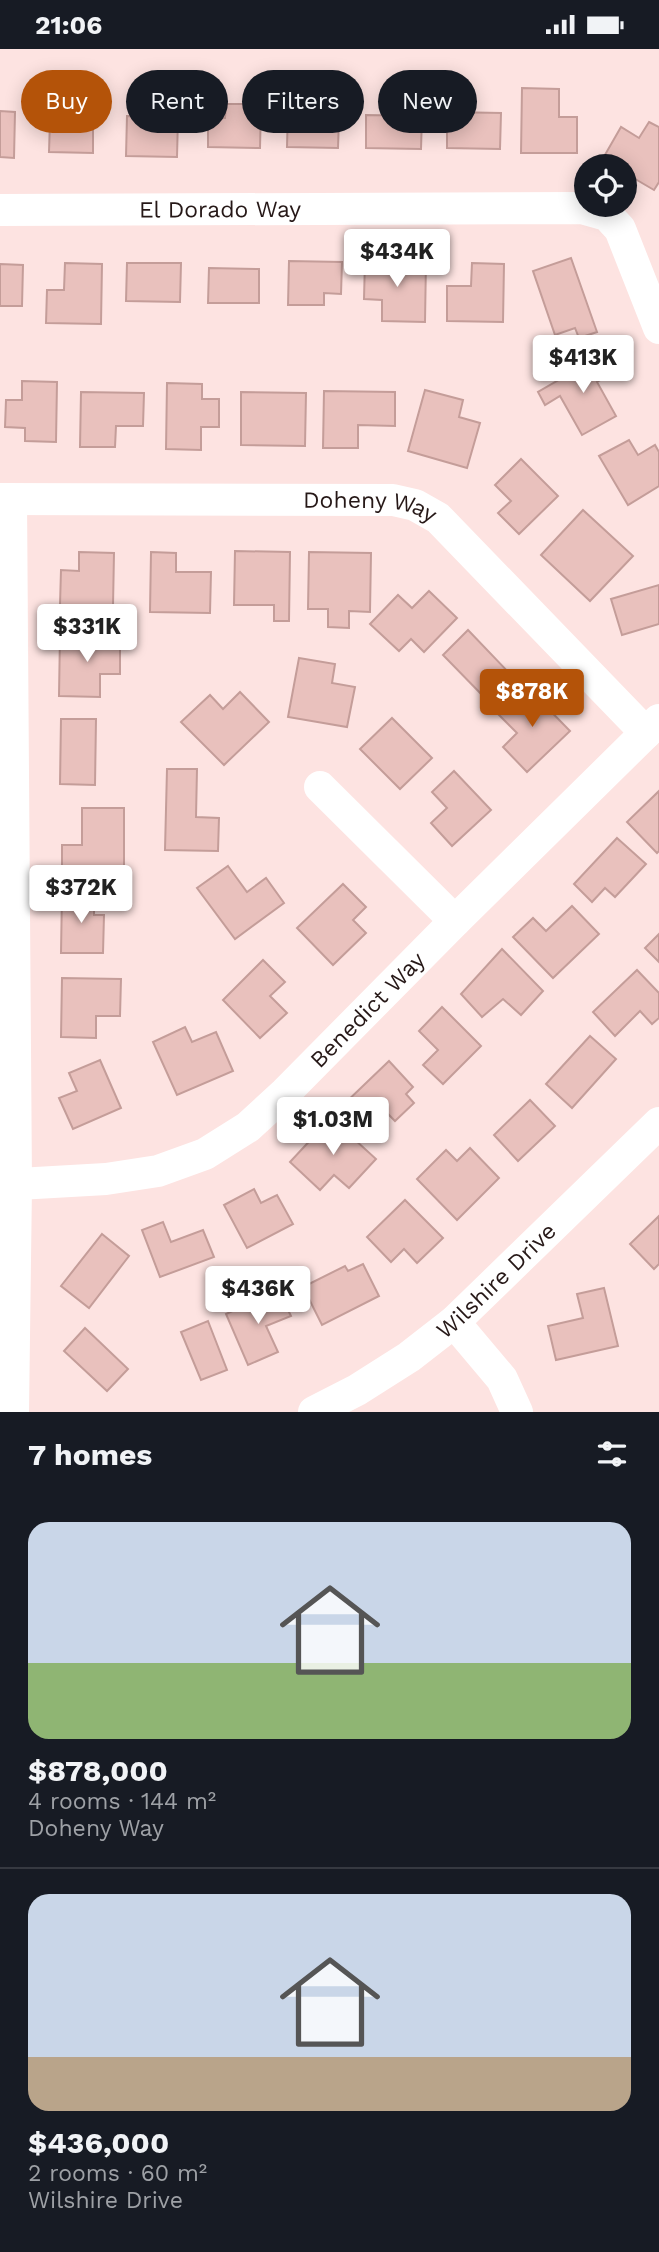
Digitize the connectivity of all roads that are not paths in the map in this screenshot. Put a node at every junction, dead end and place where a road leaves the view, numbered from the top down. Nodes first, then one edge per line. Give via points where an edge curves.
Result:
1 (0, 210) edge
2 (659, 328) edge
3 (5, 499) edge
4 (652, 726) edge
5 (320, 786) dead end
6 (455, 921) junction
7 (659, 1123) edge
8 (8, 1185) edge
9 (454, 1322) junction
10 (13, 1412) edge
11 (314, 1412) edge
12 (517, 1412) edge

1 - 2 street, El Dorado Way via 582,208 607,215 620,229
3 - 4 street, Doheny Way via 393,500 415,505 438,518
3 - 8 street
4 - 6 street, Benedict Way
5 - 6 street
6 - 8 street, Benedict Way via 285,1093 247,1127 205,1154 158,1171
7 - 9 street, Wilshire Drive
8 - 10 street
9 - 11 street, Wilshire Drive via 357,1390
9 - 12 street via 502,1379

